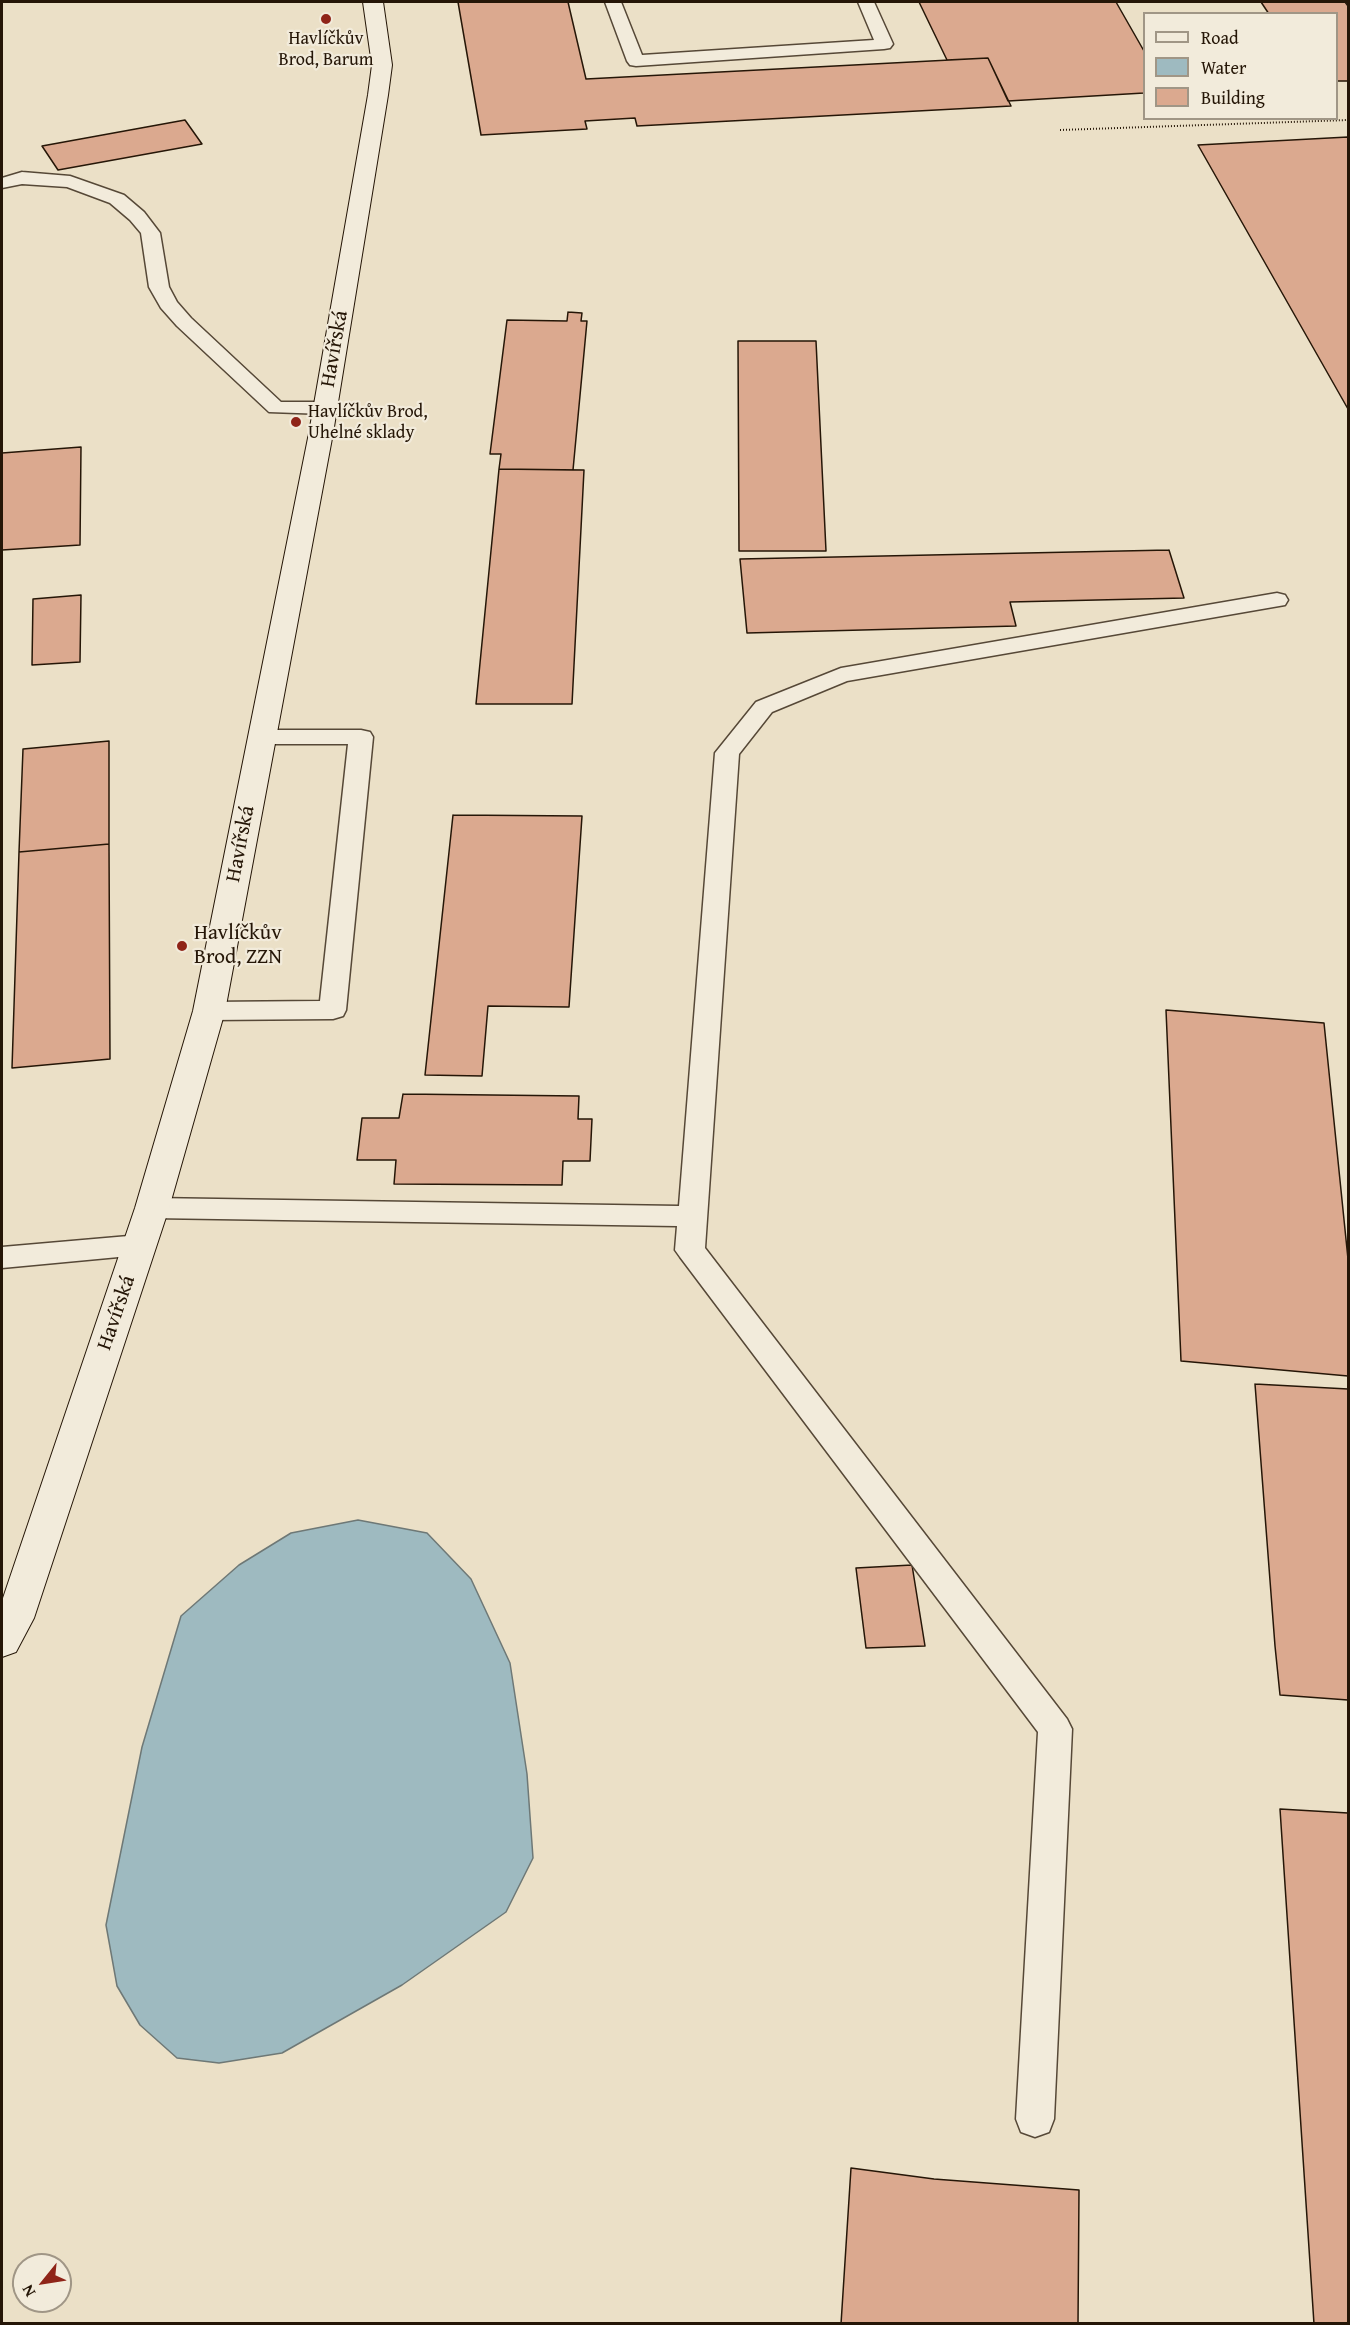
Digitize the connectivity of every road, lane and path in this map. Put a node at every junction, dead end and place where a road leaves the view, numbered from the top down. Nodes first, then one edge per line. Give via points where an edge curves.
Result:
1 (613, 2) edge
2 (866, 2) edge
3 (370, 9) edge
4 (1348, 120) edge
5 (1060, 130) dead end
6 (2, 183) edge
7 (325, 408) junction
8 (1277, 600) dead end
9 (261, 737) junction
10 (209, 1011) junction
11 (152, 1208) junction
12 (693, 1216) junction
13 (140, 1245) junction
14 (2, 1258) edge
15 (2, 1641) edge
16 (1035, 2119) dead end

1 - 2 lane via 636,61 884,44
3 - 7 street, Havířská via 382,65
4 - 5 path
6 - 7 lane via 42,178 70,182 117,199 150,233 159,287 184,322 276,408
7 - 9 street, Havířská
8 - 12 lane via 841,675 764,707 728,753
9 - 10 street, Havířská
9 - 10 lane via 361,737 333,1010
10 - 11 street, Havířská
11 - 12 lane
11 - 13 street, Havířská
12 - 16 lane via 690,1250 1054,1729
13 - 14 lane
13 - 15 street, Havířská via 15,1618

